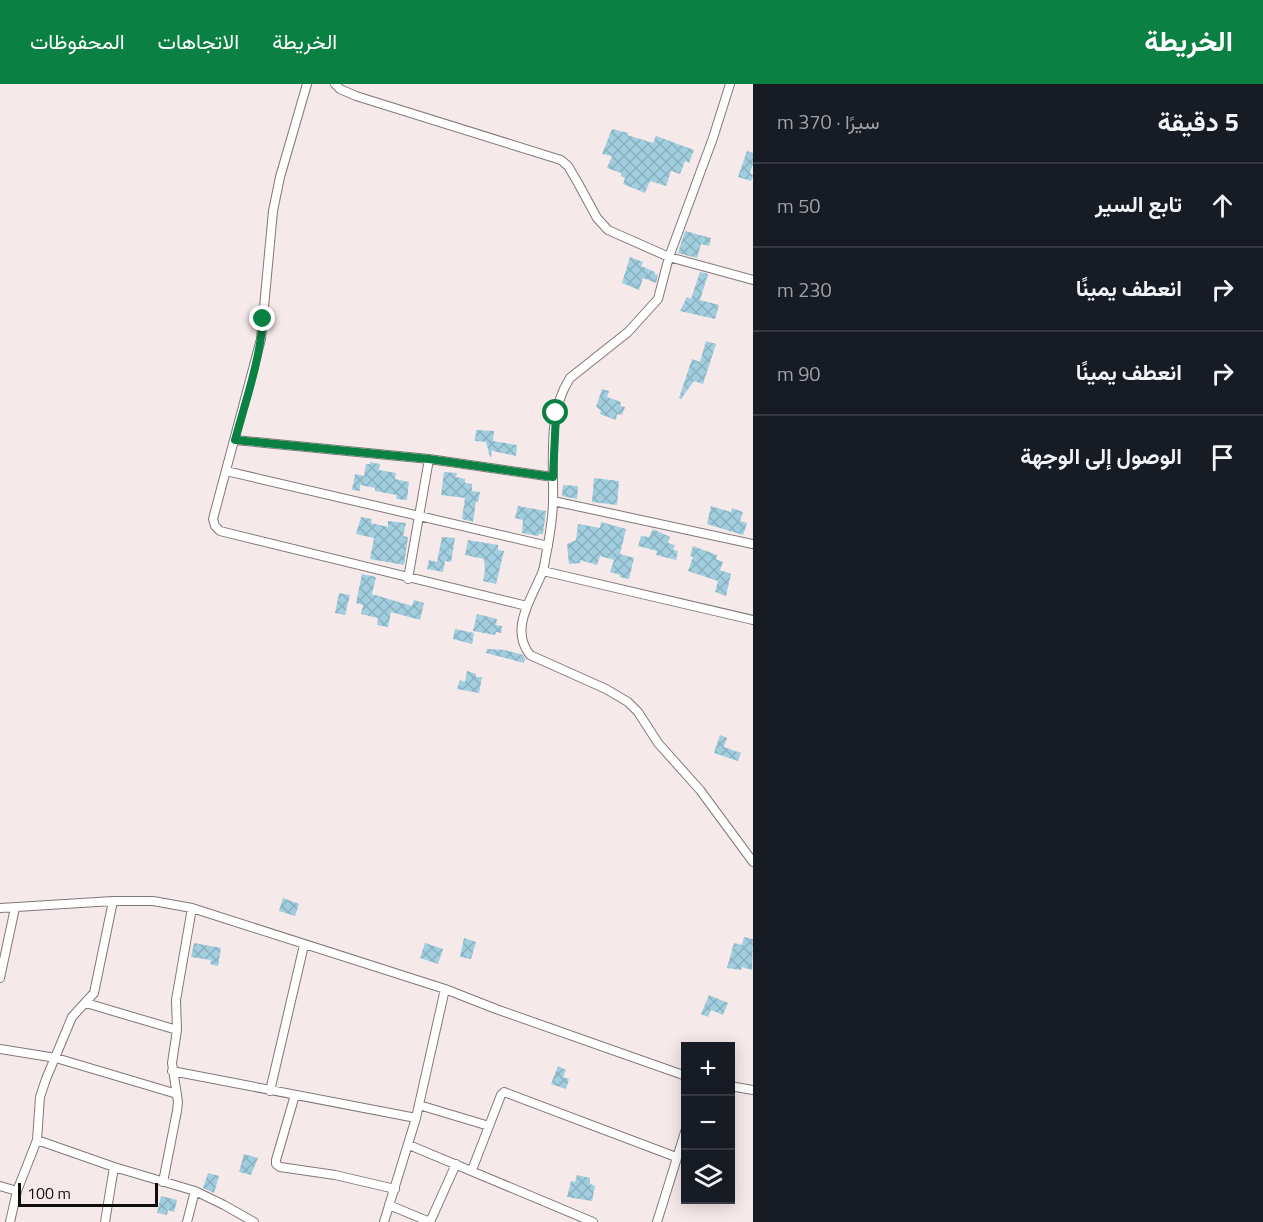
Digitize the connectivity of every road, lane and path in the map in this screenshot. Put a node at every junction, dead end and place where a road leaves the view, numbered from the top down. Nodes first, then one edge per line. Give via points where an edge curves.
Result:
1 (308, 84) edge
2 (335, 84) edge
3 (730, 84) edge
4 (669, 258) junction
5 (753, 280) edge
6 (235, 440) junction
7 (429, 459) junction
8 (226, 471) junction
9 (553, 477) junction
10 (553, 501) junction
11 (420, 517) junction
12 (753, 544) edge
13 (548, 546) junction
14 (543, 571) junction
15 (408, 579) junction
16 (527, 606) junction
17 (753, 620) edge
18 (753, 862) edge
19 (113, 901) junction
20 (0, 908) edge
21 (15, 908) junction
22 (192, 908) junction
23 (304, 945) junction
24 (0, 978) edge
25 (445, 989) junction
26 (86, 1003) junction
27 (177, 1030) junction
28 (0, 1049) edge
29 (56, 1058) junction
30 (172, 1071) junction
31 (681, 1074) edge
32 (735, 1087) edge
33 (753, 1089) edge
34 (270, 1091) junction
35 (177, 1094) junction
36 (295, 1095) junction
37 (419, 1105) junction
38 (416, 1118) junction
39 (489, 1126) junction
40 (37, 1140) junction
41 (681, 1143) edge
42 (409, 1145) junction
43 (676, 1157) junction
44 (456, 1164) junction
45 (114, 1167) junction
46 (472, 1170) junction
47 (163, 1182) junction
48 (0, 1186) edge
49 (395, 1189) junction
50 (16, 1191) junction
51 (195, 1191) junction
52 (389, 1206) junction
53 (10, 1222) edge
54 (105, 1222) edge
55 (187, 1222) edge
56 (254, 1222) edge
57 (384, 1222) edge
58 (430, 1222) edge
59 (593, 1222) edge
60 (657, 1222) edge

1 - 6 street via 273,211 261,339
2 - 4 street via 356,96 561,160 608,230
3 - 4 street
4 - 5 street
4 - 9 street via 655,304 564,387 556,413
6 - 7 street
6 - 8 street
7 - 9 street
7 - 11 street
8 - 11 street
8 - 15 street via 213,519 220,531
9 - 10 street
10 - 12 street
10 - 13 street
11 - 13 street
11 - 15 street
13 - 14 street
14 - 16 street
14 - 17 street
15 - 16 street
16 - 18 street via 522,637 530,655 628,702
19 - 21 street
19 - 22 street
19 - 26 street via 94,993
20 - 21 street
21 - 24 street
22 - 23 street
22 - 27 street via 176,1000
23 - 25 street
23 - 34 street
25 - 31 street
25 - 37 street
26 - 27 street
26 - 29 street via 72,1017
27 - 30 street
28 - 29 street
29 - 35 street
29 - 40 street via 40,1097
30 - 34 street
30 - 35 street
32 - 33 street
34 - 36 street
35 - 47 street
36 - 38 street
36 - 49 street via 276,1164
37 - 38 street
37 - 39 street
38 - 42 street
39 - 43 street via 501,1095 508,1093
39 - 46 street
40 - 45 street
40 - 50 street
41 - 43 street
42 - 44 street
42 - 49 street
43 - 60 street
44 - 46 street
44 - 58 street
45 - 47 street
45 - 54 street
46 - 59 street
47 - 51 street
48 - 50 street
49 - 52 street
50 - 53 street
51 - 55 street
51 - 56 street
52 - 57 street
52 - 58 street

